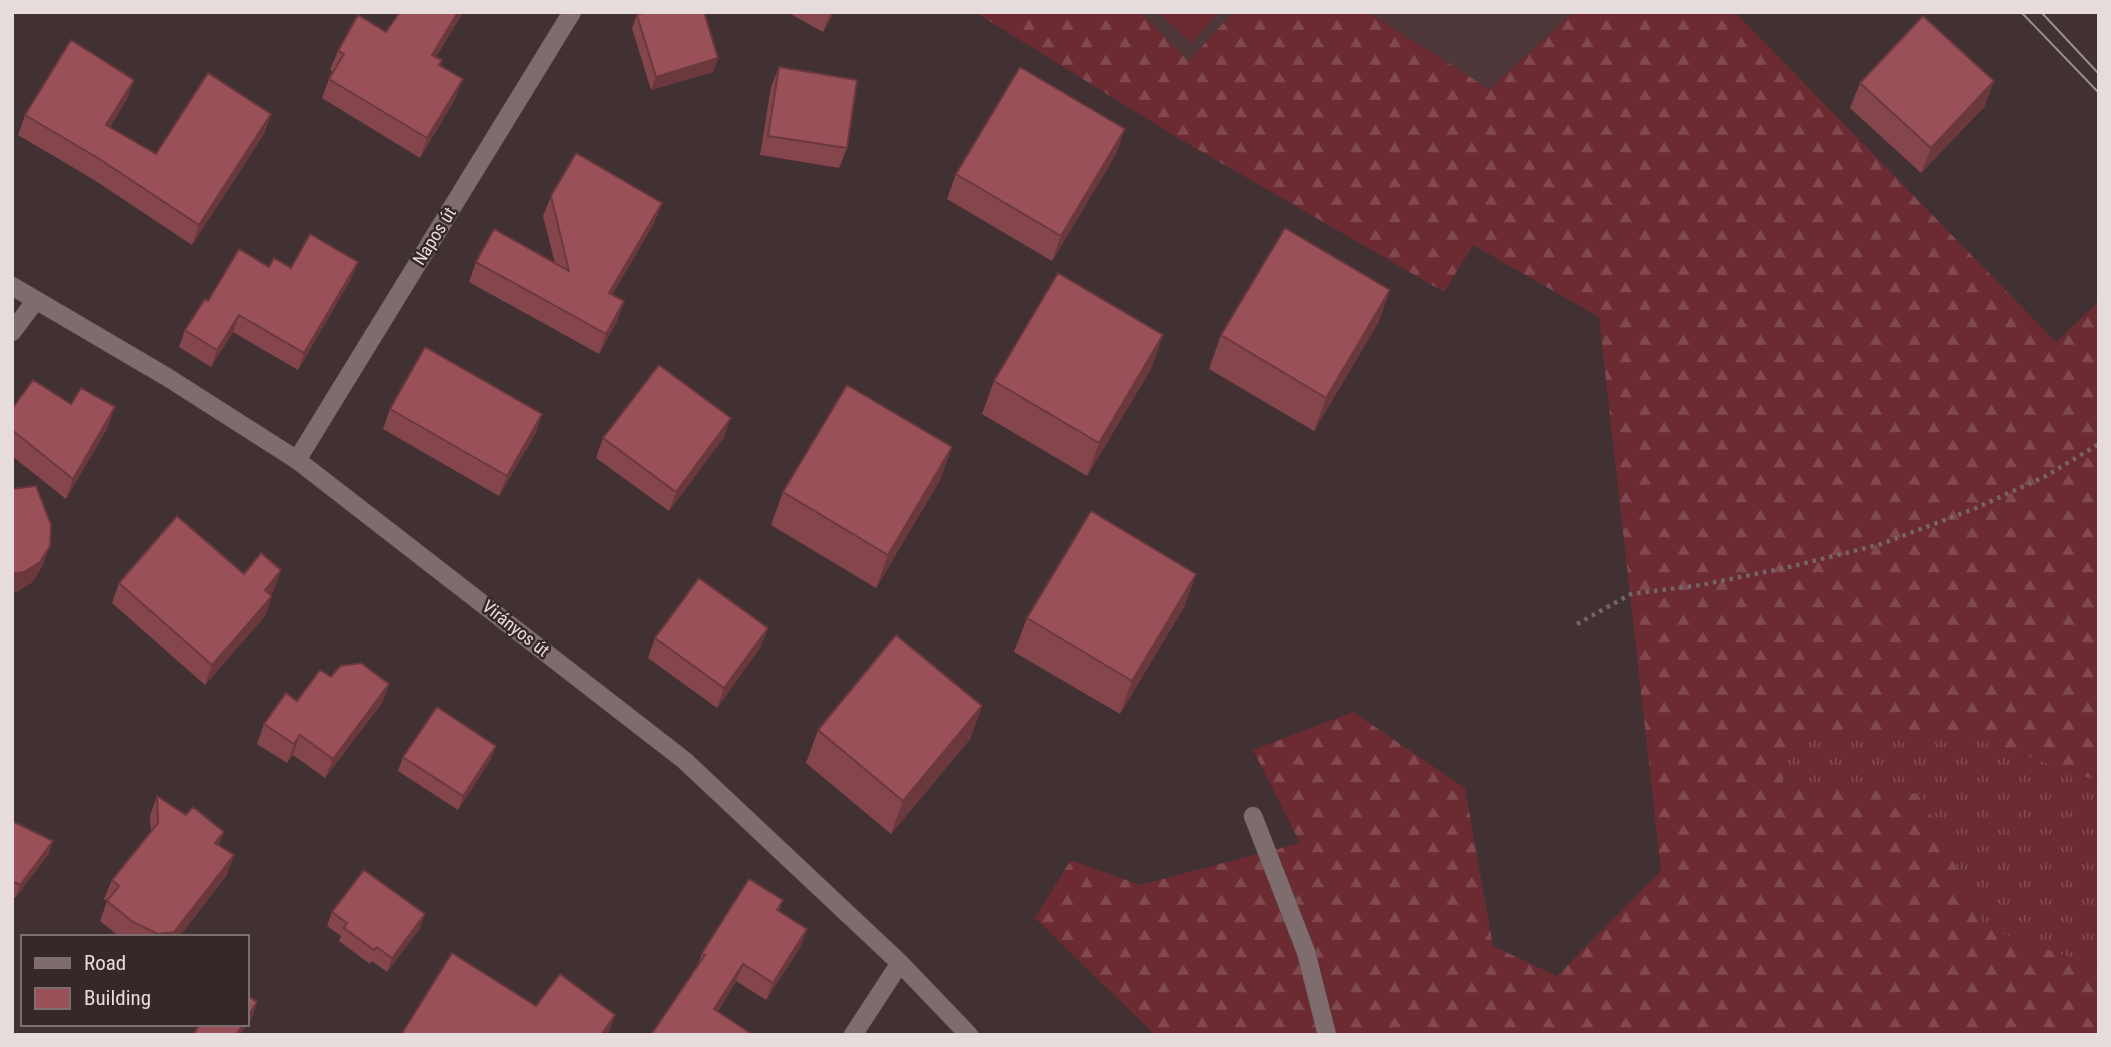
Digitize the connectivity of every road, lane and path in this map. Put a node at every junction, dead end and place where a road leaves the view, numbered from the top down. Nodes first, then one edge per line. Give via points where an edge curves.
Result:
1 (572, 12) edge
2 (12, 286) edge
3 (36, 300) junction
4 (12, 332) edge
5 (2099, 444) edge
6 (297, 460) junction
7 (1577, 624) dead end
8 (1253, 816) dead end
9 (900, 963) junction
10 (853, 1035) edge
11 (969, 1035) edge
12 (1327, 1035) edge

1 - 6 street, Napos út
2 - 3 street, Virányos út
3 - 4 street
3 - 6 street, Virányos út
5 - 7 path via 2046,476 1878,545 1701,585 1631,594
6 - 9 street, Virányos út via 684,760
8 - 12 street via 1306,952
9 - 10 street
9 - 11 street, Virányos út

